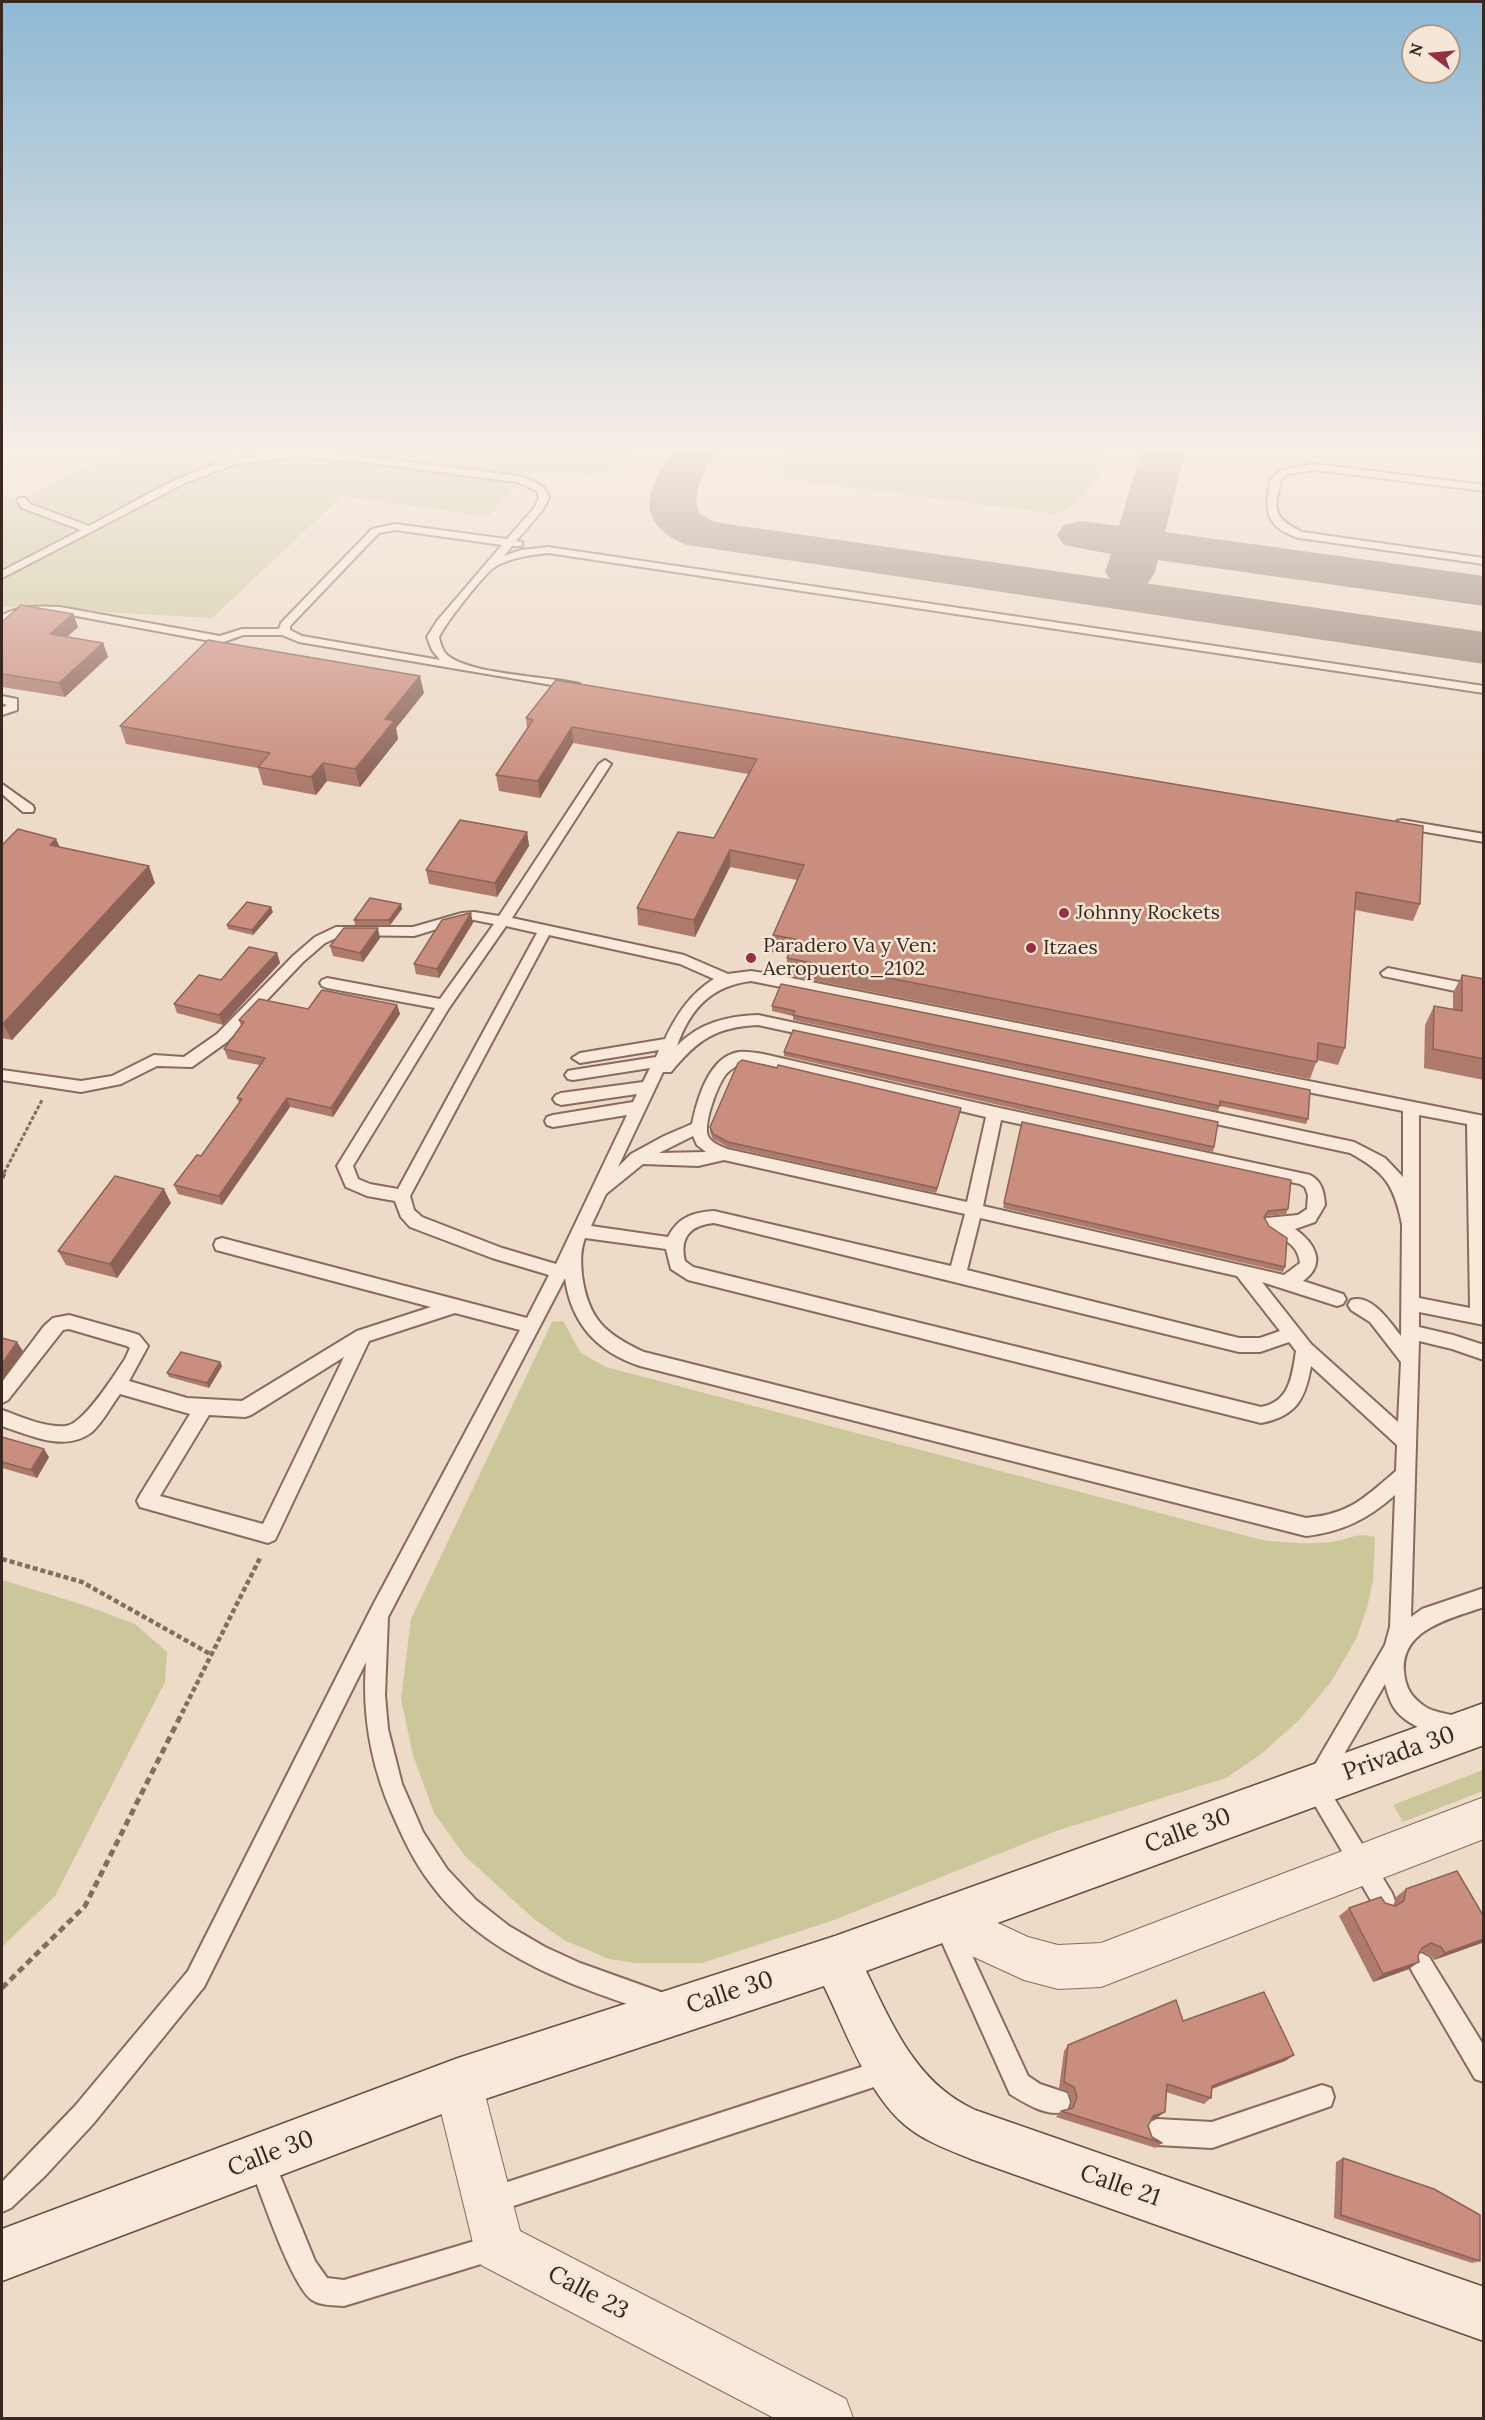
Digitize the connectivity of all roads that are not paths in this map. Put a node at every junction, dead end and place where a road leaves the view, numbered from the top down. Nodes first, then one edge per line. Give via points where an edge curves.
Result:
1 (28, 561) edge
2 (347, 561) edge
3 (495, 561) edge
4 (500, 561) edge
5 (621, 561) edge
6 (492, 564) junction
7 (2, 575) edge
8 (2, 619) edge
9 (284, 632) junction
10 (465, 668) junction
11 (582, 687) edge
12 (1484, 690) edge
13 (2, 700) edge
14 (2, 712) edge
15 (605, 764) dead end
16 (2, 788) edge
17 (28, 809) dead end
18 (1391, 822) edge
19 (1484, 838) edge
20 (503, 921) junction
21 (545, 930) junction
22 (1388, 973) dead end
23 (726, 979) junction
24 (327, 983) dead end
25 (1484, 992) edge
26 (444, 1005) junction
27 (667, 1052) junction
28 (580, 1058) dead end
29 (2, 1075) edge
30 (573, 1075) dead end
31 (645, 1096) junction
32 (561, 1100) dead end
33 (1411, 1107) junction
34 (995, 1113) junction
35 (553, 1121) dead end
36 (1479, 1121) edge
37 (698, 1128) junction
38 (724, 1154) junction
39 (637, 1158) junction
40 (598, 1193) junction
41 (402, 1196) junction
42 (974, 1210) junction
43 (1411, 1226) junction
44 (576, 1240) junction
45 (674, 1244) junction
46 (222, 1245) dead end
47 (1242, 1270) junction
48 (560, 1272) junction
49 (957, 1274) junction
50 (1286, 1282) junction
51 (1337, 1299) dead end
52 (1410, 1303) junction
53 (1357, 1305) dead end
54 (455, 1306) junction
55 (1481, 1317) edge
56 (531, 1326) junction
57 (1410, 1332) junction
58 (1291, 1334) junction
59 (363, 1336) junction
60 (1305, 1349) junction
61 (1484, 1353) edge
62 (1410, 1360) junction
63 (116, 1385) junction
64 (2, 1395) edge
65 (204, 1407) junction
66 (2, 1418) edge
67 (1406, 1441) junction
68 (1404, 1476) junction
69 (1484, 1597) edge
70 (380, 1612) junction
71 (1392, 1652) junction
72 (1484, 1724) edge
73 (1314, 1785) junction
74 (1484, 1818) edge
75 (1361, 1864) junction
76 (1384, 1901) edge
77 (944, 1920) junction
78 (836, 1959) junction
79 (1420, 1965) edge
80 (682, 2009) junction
81 (891, 2069) junction
82 (1484, 2070) edge
83 (458, 2083) junction
84 (1322, 2097) dead end
85 (1058, 2102) dead end
86 (1157, 2132) edge
87 (260, 2158) junction
88 (2, 2199) edge
89 (493, 2224) junction
90 (2, 2255) edge
91 (1484, 2314) edge
92 (826, 2418) edge

1 - 7 lane
2 - 9 lane via 285,625
3 - 6 lane
4 - 6 lane
5 - 12 lane
6 - 10 lane via 433,637 436,649 447,660
8 - 9 lane via 18,610 60,610 221,640 242,632
9 - 10 lane via 299,639
10 - 11 lane
13 - 14 lane via 13,701 13,707
15 - 20 lane
16 - 17 lane
18 - 19 lane
20 - 21 lane
20 - 26 lane
20 - 29 lane via 474,915 414,932 342,930 320,940 298,959 222,1038 187,1064 154,1060 136,1073 96,1087
21 - 23 lane via 684,960
21 - 41 lane
22 - 25 lane
23 - 27 lane via 704,992 684,1016
23 - 33 lane via 751,976 776,980
24 - 26 lane
26 - 41 lane via 345,1166 352,1183 367,1190
27 - 28 lane
27 - 30 lane
27 - 31 lane
31 - 32 lane
31 - 35 lane
31 - 40 lane
31 - 43 lane via 671,1061 699,1034 727,1023 758,1020 1354,1148 1380,1163 1398,1182
33 - 36 lane
33 - 43 lane
34 - 37 lane via 750,1057 729,1063 719,1072
34 - 42 lane
34 - 50 lane via 1290,1174 1312,1183 1317,1194 1314,1213 1304,1222 1292,1225 1272,1223 1304,1245 1308,1255 1309,1265
36 - 55 lane
37 - 38 lane via 700,1138 709,1148
37 - 39 lane via 670,1137
38 - 39 lane via 698,1160
38 - 42 lane
39 - 40 lane
40 - 44 lane
41 - 48 lane via 407,1213 416,1222
42 - 47 lane
42 - 49 lane
43 - 52 lane
44 - 45 lane
44 - 48 lane
44 - 68 lane via 573,1280 584,1316 607,1344 640,1359 1306,1527 1332,1526 1349,1519
45 - 49 lane via 687,1222 714,1217
45 - 60 lane via 677,1264 688,1273 1261,1415 1281,1410 1293,1395
46 - 54 lane
47 - 50 lane
47 - 58 lane
48 - 56 lane
49 - 58 lane via 1239,1345 1260,1345
50 - 51 lane
52 - 55 lane
52 - 57 lane
53 - 62 lane via 1376,1317
54 - 56 lane
54 - 59 lane
56 - 70 lane
57 - 61 lane
57 - 62 lane
58 - 60 lane
59 - 65 lane via 245,1409
59 - 65 lane via 268,1534 147,1501
60 - 67 lane
62 - 67 lane
63 - 64 lane via 139,1346 133,1340 69,1322 59,1323 50,1331
63 - 65 lane via 187,1406
63 - 66 lane via 78,1431 52,1433
67 - 68 lane
68 - 71 lane via 1400,1627
69 - 71 lane via 1429,1616
70 - 80 lane via 374,1704 379,1742 407,1828 441,1881 484,1923 538,1957 573,1974
70 - 88 lane via 196,1979 84,2115
71 - 72 lane via 1395,1691 1410,1709 1448,1725
71 - 73 lane
72 - 73 street, Privada 30
73 - 75 lane
73 - 77 street, Calle 30
74 - 75 street
75 - 76 lane
75 - 77 street via 1101,1965 1058,1967 1023,1958
77 - 78 street, Calle 30
77 - 85 lane via 1019,2085 1034,2095
78 - 80 street, Calle 30
78 - 81 street, Calle 21
79 - 82 lane
80 - 83 street, Calle 30
81 - 89 lane
81 - 91 street, Calle 21 via 921,2106 945,2123 971,2134
83 - 87 street, Calle 30
83 - 89 street
84 - 86 lane via 1212,2135
87 - 89 lane via 304,2270 320,2289 344,2292
87 - 90 street, Calle 30
89 - 92 street, Calle 23

